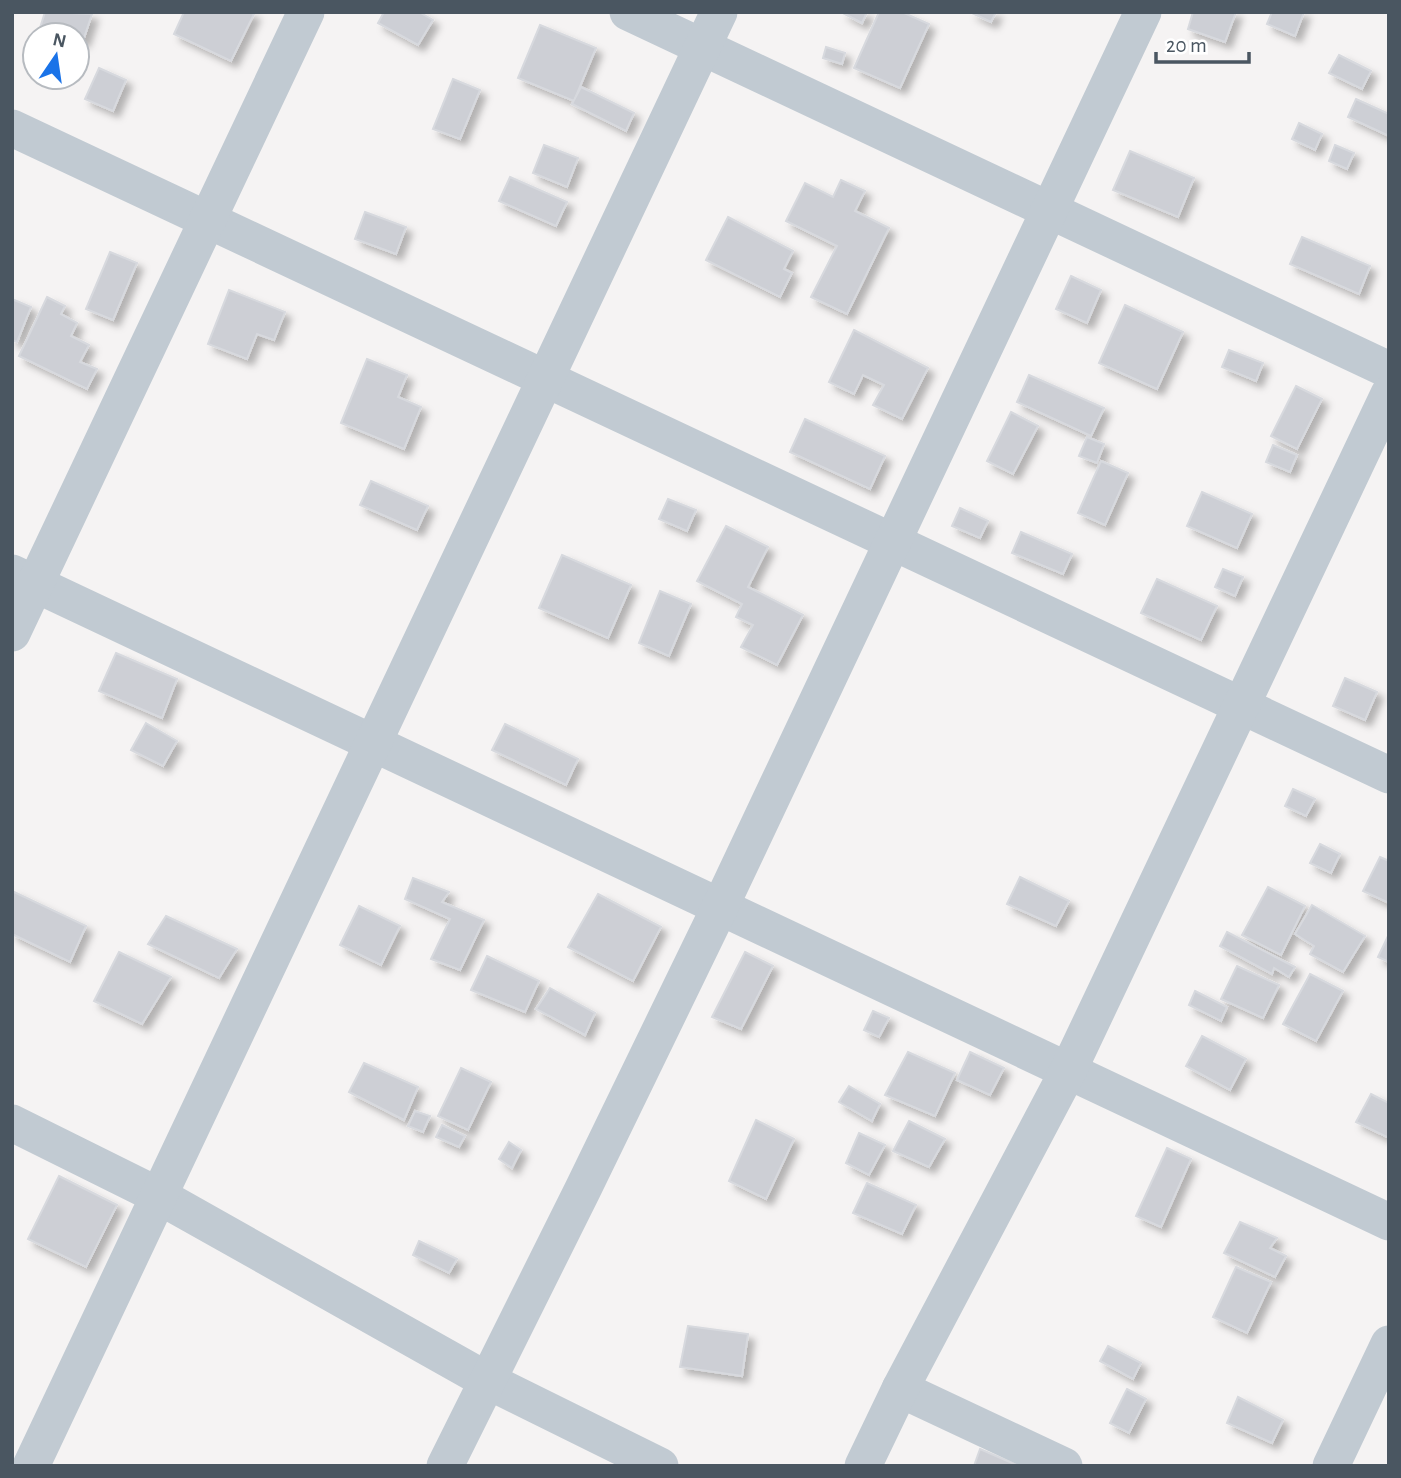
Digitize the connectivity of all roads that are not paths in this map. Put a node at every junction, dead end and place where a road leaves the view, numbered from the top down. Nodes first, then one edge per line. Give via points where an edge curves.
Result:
1 (306, 12) edge
2 (628, 12) edge
3 (719, 12) edge
4 (1143, 12) edge
5 (703, 48) junction
6 (12, 128) edge
7 (1049, 211) junction
8 (208, 220) junction
9 (1389, 370) edge
10 (546, 379) junction
11 (1389, 394) edge
12 (892, 542) junction
13 (24, 579) edge
14 (12, 633) edge
15 (1241, 706) junction
16 (373, 744) junction
17 (1389, 775) edge
18 (720, 907) junction
19 (1068, 1071) junction
20 (12, 1122) edge
21 (159, 1196) junction
22 (1389, 1222) edge
23 (1389, 1344) edge
24 (488, 1381) junction
25 (900, 1389) junction
26 (31, 1466) edge
27 (445, 1466) edge
28 (660, 1466) edge
29 (863, 1466) edge
30 (1064, 1466) edge
31 (1331, 1466) edge

1 - 8 street
2 - 5 street
3 - 5 street
4 - 7 street
5 - 7 street
5 - 10 street
6 - 8 street
7 - 9 street
7 - 12 street
8 - 10 street
8 - 13 street
10 - 12 street
10 - 16 street
11 - 15 street
12 - 15 street
12 - 18 street
13 - 14 street
13 - 16 street
15 - 17 street
15 - 19 street
16 - 18 street
16 - 21 street
18 - 19 street
18 - 24 street
19 - 22 street
19 - 25 street
20 - 21 street
21 - 24 street
21 - 26 street
23 - 31 street
24 - 27 street
24 - 28 street
25 - 29 street
25 - 30 street

